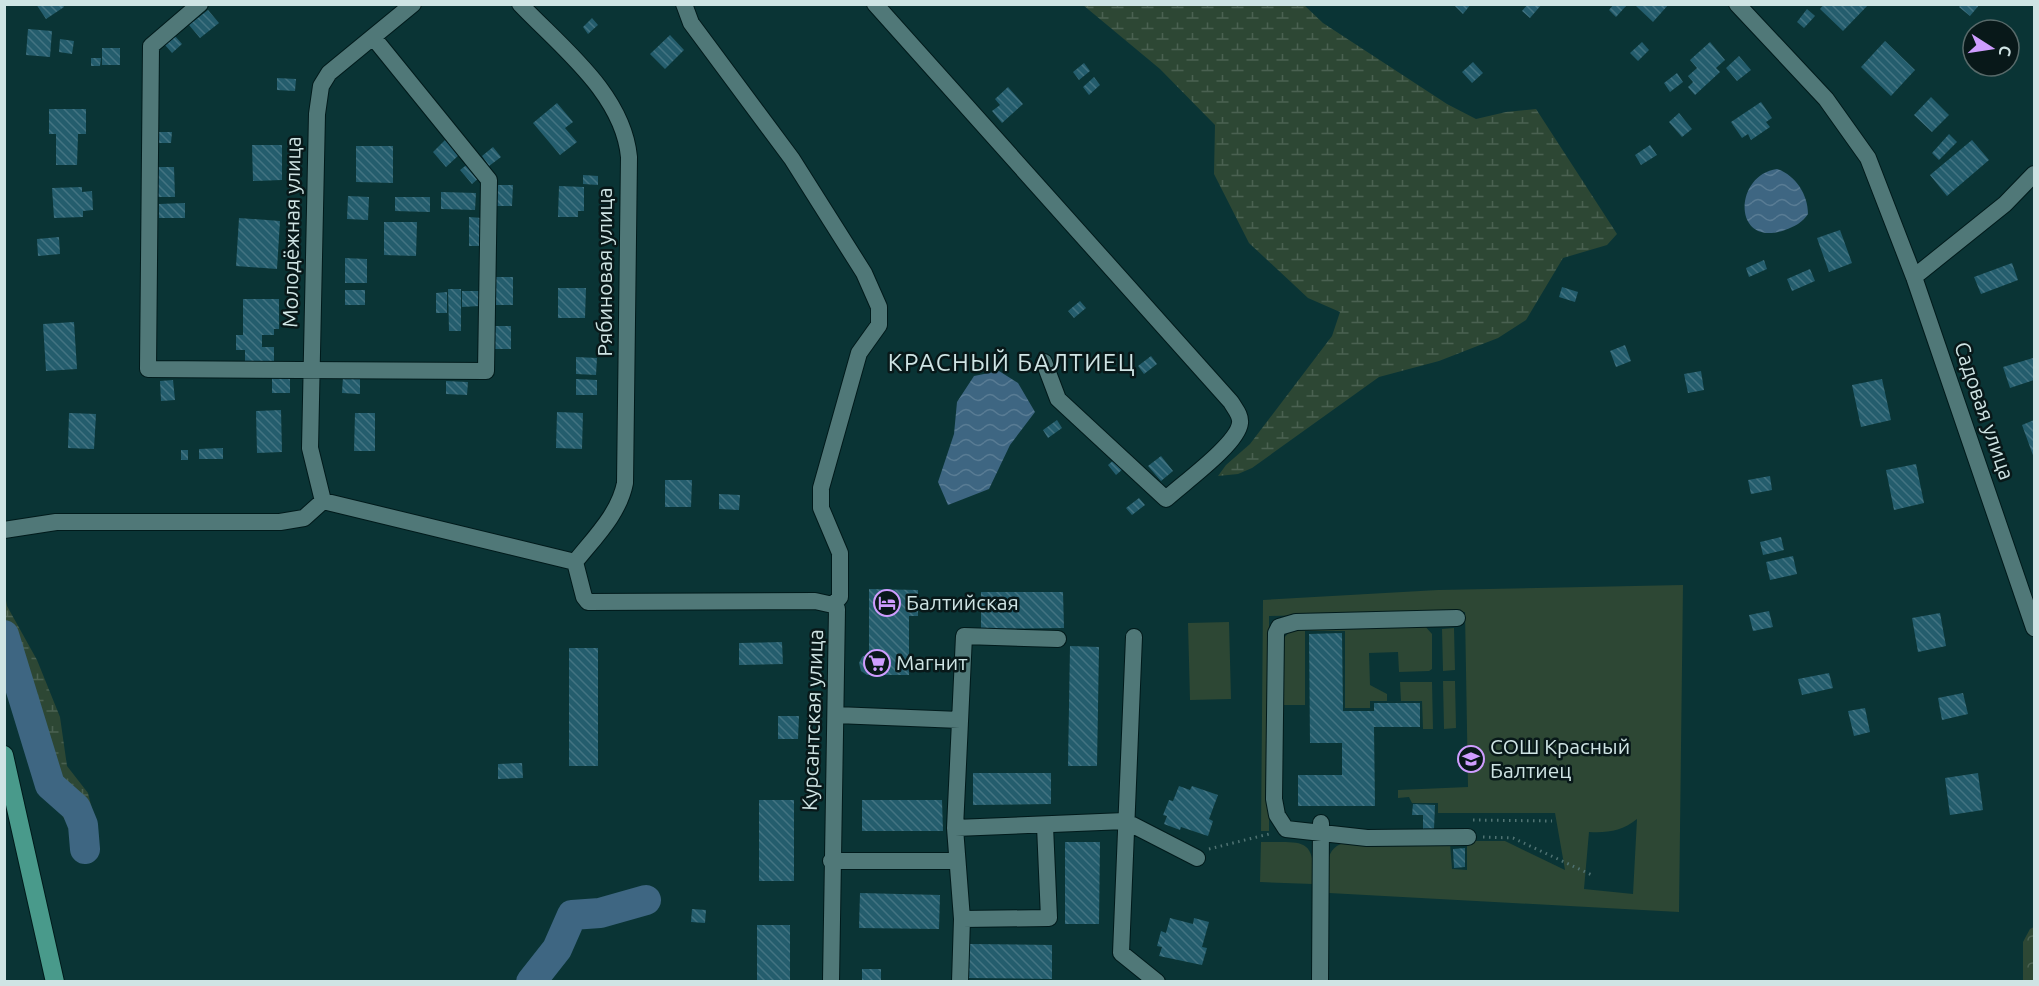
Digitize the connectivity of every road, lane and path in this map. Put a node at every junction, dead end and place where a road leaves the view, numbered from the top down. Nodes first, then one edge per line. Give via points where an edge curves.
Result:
1 (200, 4) edge
2 (413, 4) edge
3 (520, 4) edge
4 (684, 4) edge
5 (875, 4) edge
6 (1737, 4) edge
7 (373, 37) junction
8 (2034, 174) edge
9 (1914, 277) junction
10 (1044, 362) dead end
11 (312, 369) junction
12 (323, 501) junction
13 (4, 530) edge
14 (574, 562) junction
15 (833, 605) junction
16 (1457, 618) dead end
17 (2034, 628) edge
18 (1134, 637) dead end
19 (1058, 639) dead end
20 (836, 715) junction
21 (960, 720) junction
22 (4, 755) edge
23 (1125, 821) junction
24 (1552, 821) dead end
25 (1283, 825) junction
26 (1045, 826) junction
27 (1321, 827) junction
28 (955, 828) junction
29 (1468, 837) junction
30 (1197, 858) joint
31 (831, 861) junction
32 (957, 861) junction
33 (1594, 876) dead end
34 (962, 919) junction
35 (55, 981) edge
36 (831, 981) edge
37 (960, 981) edge
38 (1157, 981) edge
39 (1320, 981) edge

1 - 11 street via 151,46 148,369
2 - 7 street, Молодёжная улица
3 - 14 street, Рябиновая улица via 610,101 626,131 629,157 625,483 616,511
4 - 15 street via 691,23 792,159 864,273 879,307 879,325 859,353 821,488 821,508 840,553 840,597
5 - 10 street via 1231,402 1240,424 1231,441 1166,499 1058,399
6 - 9 street, Садовая улица via 1826,99 1853,135 1881,186
7 - 11 street, Молодёжная улица via 329,73 321,86 317,114
7 - 11 street via 489,180 486,371
8 - 9 street via 2005,204
9 - 17 street, Садовая улица
11 - 12 street, Молодёжная улица via 310,448
12 - 13 street via 304,518 280,522 56,522
12 - 14 street
14 - 15 street, Курсантская улица via 588,602 815,601
15 - 20 street, Курсантская улица via 839,616
16 - 25 street via 1296,622 1279,627 1274,799
18 - 23 street
19 - 21 street via 964,636
20 - 21 street
20 - 31 street, Курсантская улица
21 - 28 street
22 - 35 main road
23 - 26 street
23 - 30 street
23 - 38 street via 1121,953
24 - 29 path via 1471,820
25 - 27 street via 1286,829
25 - 30 path via 1266,835 1209,849
26 - 28 street
26 - 34 street via 1049,918
27 - 29 street via 1367,837
27 - 39 street
28 - 32 street
29 - 33 path via 1513,838
31 - 32 street
31 - 36 street, Курсантская улица
32 - 34 street
34 - 37 street

